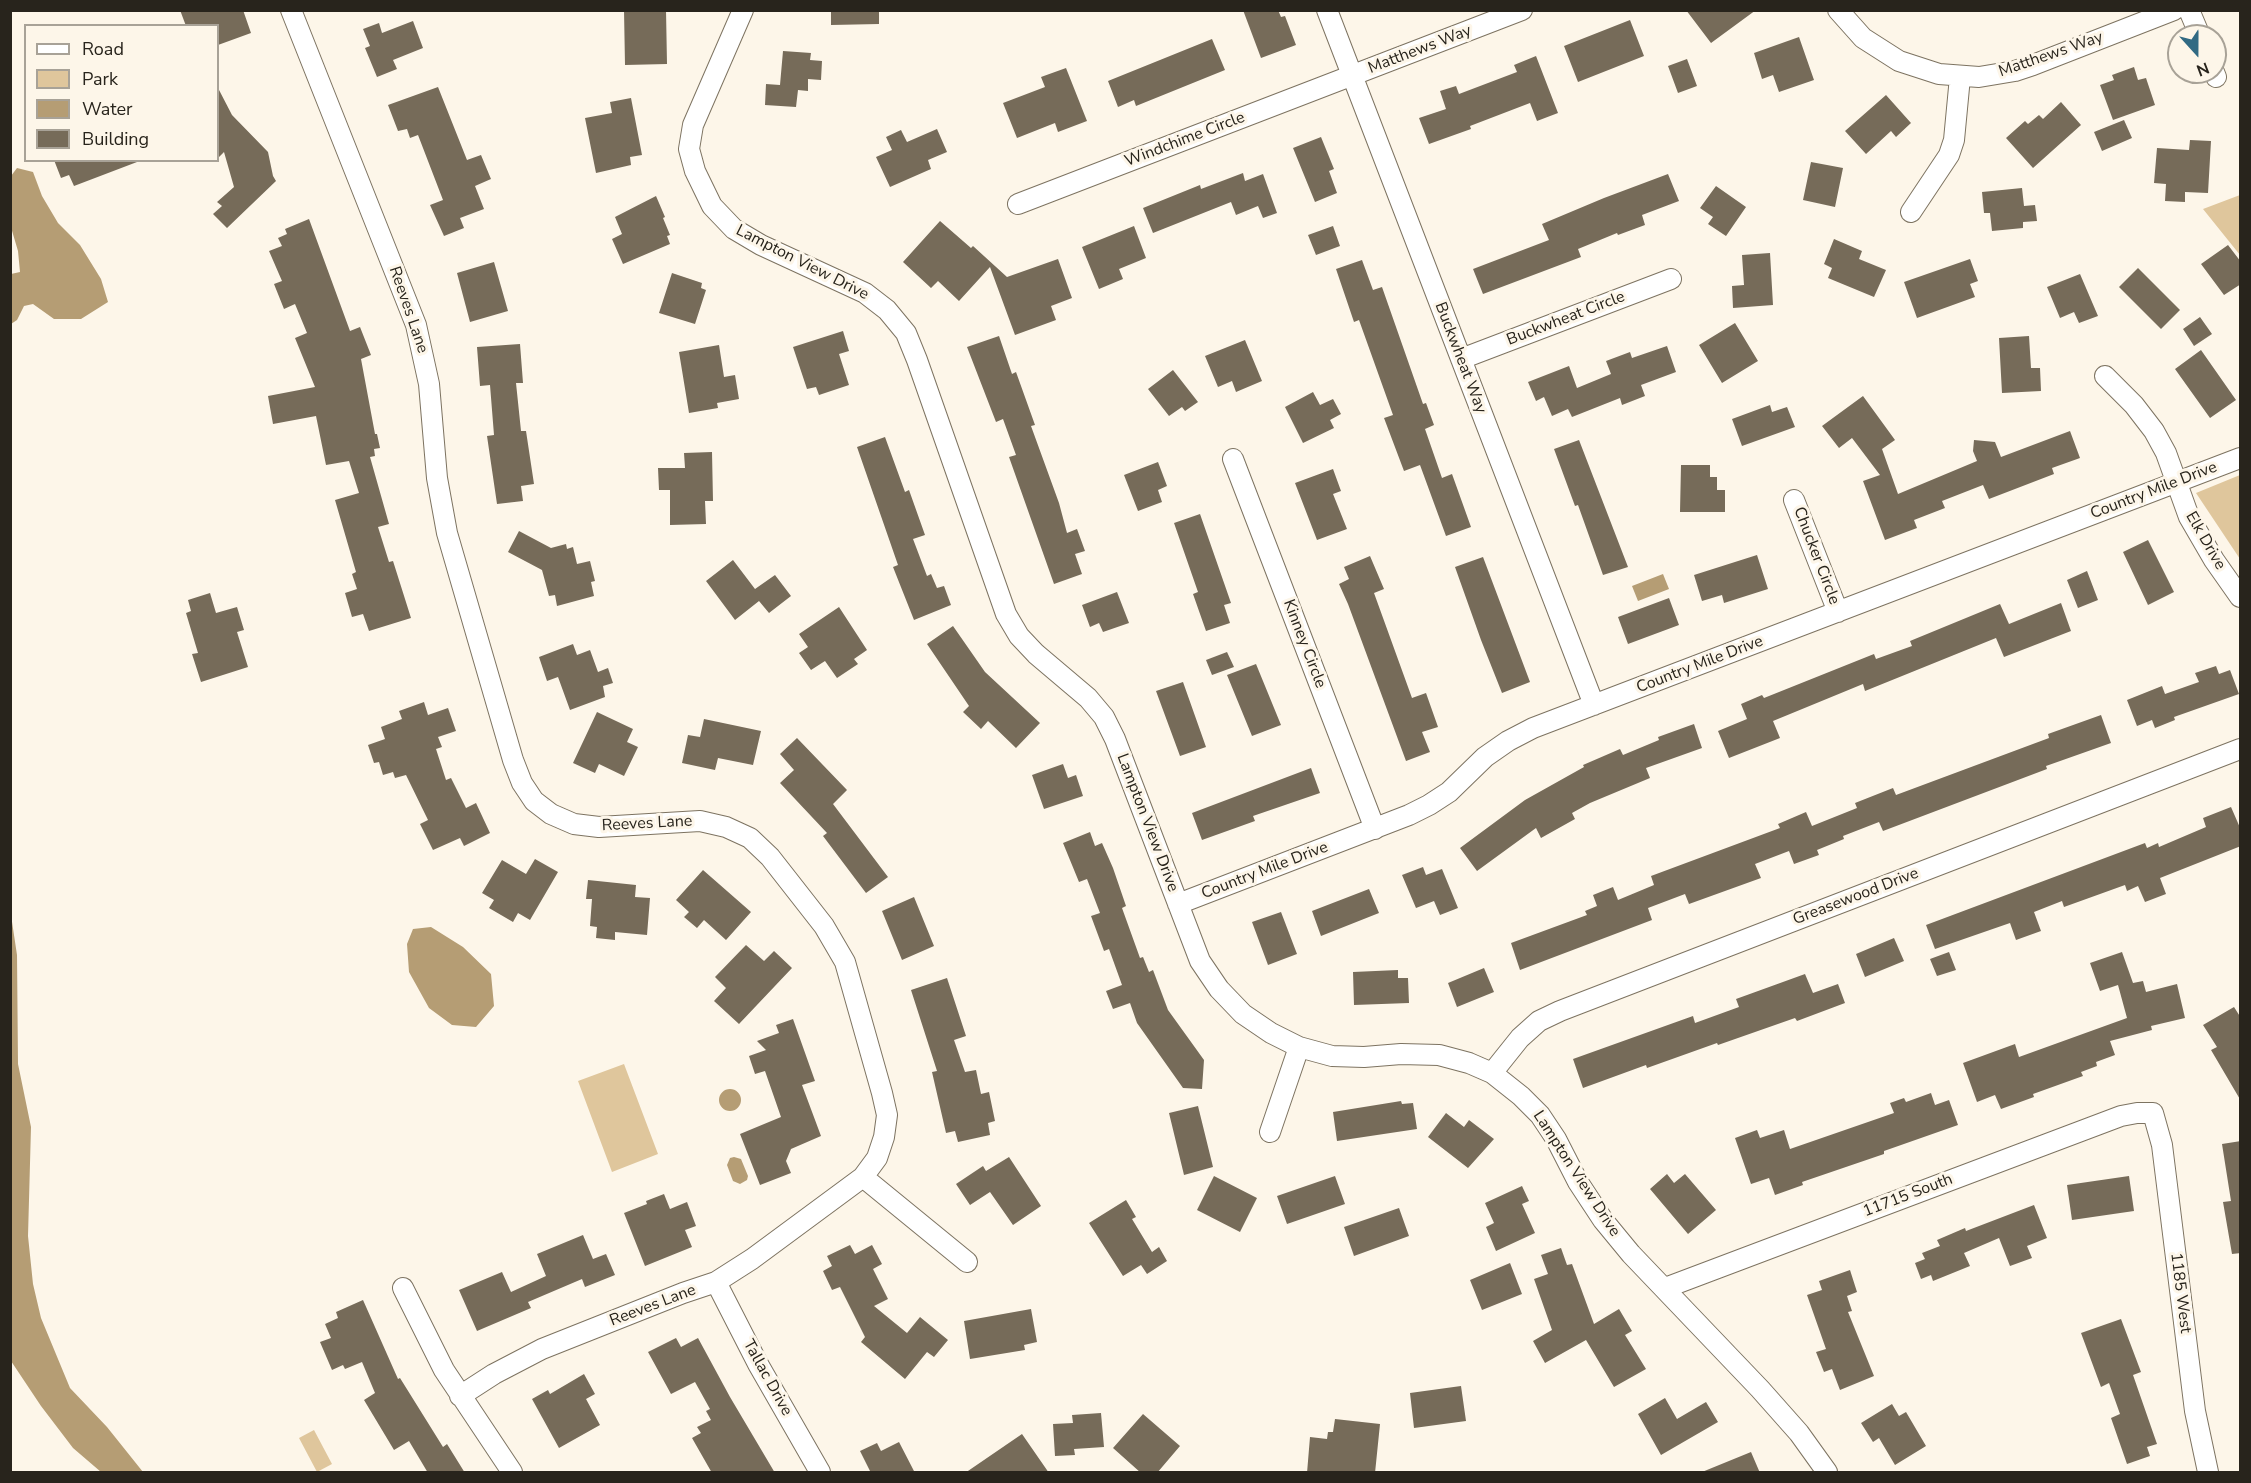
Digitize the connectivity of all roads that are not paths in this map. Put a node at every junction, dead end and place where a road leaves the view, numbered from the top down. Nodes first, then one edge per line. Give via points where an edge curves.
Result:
1 (291, 10) edge
2 (743, 10) edge
3 (1327, 10) edge
4 (1522, 10) edge
5 (1838, 10) edge
6 (2174, 10) edge
7 (2189, 10) edge
8 (2195, 24) edge
9 (1352, 76) junction
10 (1960, 77) junction
11 (1018, 204) dead end
12 (1911, 212) dead end
13 (1671, 279) dead end
14 (1461, 359) junction
15 (2105, 376) dead end
16 (2241, 458) edge
17 (1233, 459) dead end
18 (2176, 482) junction
19 (1794, 500) dead end
20 (2241, 597) edge
21 (1838, 612) junction
22 (1594, 705) junction
23 (2241, 749) edge
24 (1375, 829) junction
25 (1178, 904) junction
26 (1299, 1047) junction
27 (1492, 1073) junction
28 (2153, 1113) joint
29 (1270, 1132) dead end
30 (863, 1177) junction
31 (967, 1262) dead end
32 (716, 1282) junction
33 (403, 1288) dead end
34 (1665, 1288) junction
35 (460, 1396) junction
36 (512, 1473) edge
37 (820, 1473) edge
38 (1827, 1473) edge
39 (2208, 1473) edge

1 - 30 street, Reeves Lane via 416,325 429,384 437,478 447,533 522,783 534,801 574,824 599,827 700,821 750,838 770,857 836,943 852,982 887,1115 877,1158
2 - 25 street, Lampton View Drive via 693,125 689,149 712,206 734,229 761,245 865,293 887,310 906,333 1006,614 1036,654 1088,698 1104,717
3 - 9 street, Buckwheat Way
4 - 9 street, Matthews Way
5 - 10 street, Matthews Way via 1863,38 1899,61
6 - 10 street, Matthews Way via 2015,71
7 - 8 street
9 - 11 street, Windchime Circle
9 - 14 street, Buckwheat Way
10 - 12 street via 1949,155
13 - 14 street, Buckwheat Circle
14 - 22 street, Buckwheat Way
15 - 18 street, Elk Drive via 2154,431
16 - 18 street, Country Mile Drive
17 - 24 street, Kinney Circle
18 - 20 street, Elk Drive via 2189,517
18 - 21 street, Country Mile Drive
19 - 21 street, Chucker Circle
21 - 22 street, Country Mile Drive
22 - 24 street, Country Mile Drive via 1508,741 1430,805
23 - 27 street, Greasewood Drive via 1560,1011 1539,1021 1520,1038
24 - 25 street, Country Mile Drive
25 - 26 street, Lampton View Drive via 1200,961 1219,989 1243,1014 1271,1034
26 - 27 street, Lampton View Drive via 1332,1056 1439,1055
26 - 29 street
27 - 34 street, Lampton View Drive via 1540,1115 1603,1220
28 - 34 street, 11715 South via 2121,1116
28 - 39 street, 1185 West via 2162,1145 2195,1411
30 - 31 street
30 - 32 street, Reeves Lane
32 - 35 street, Reeves Lane via 542,1349
32 - 37 street, Tallac Drive
33 - 35 street
34 - 38 street, Lampton View Drive via 1799,1433
35 - 36 street

